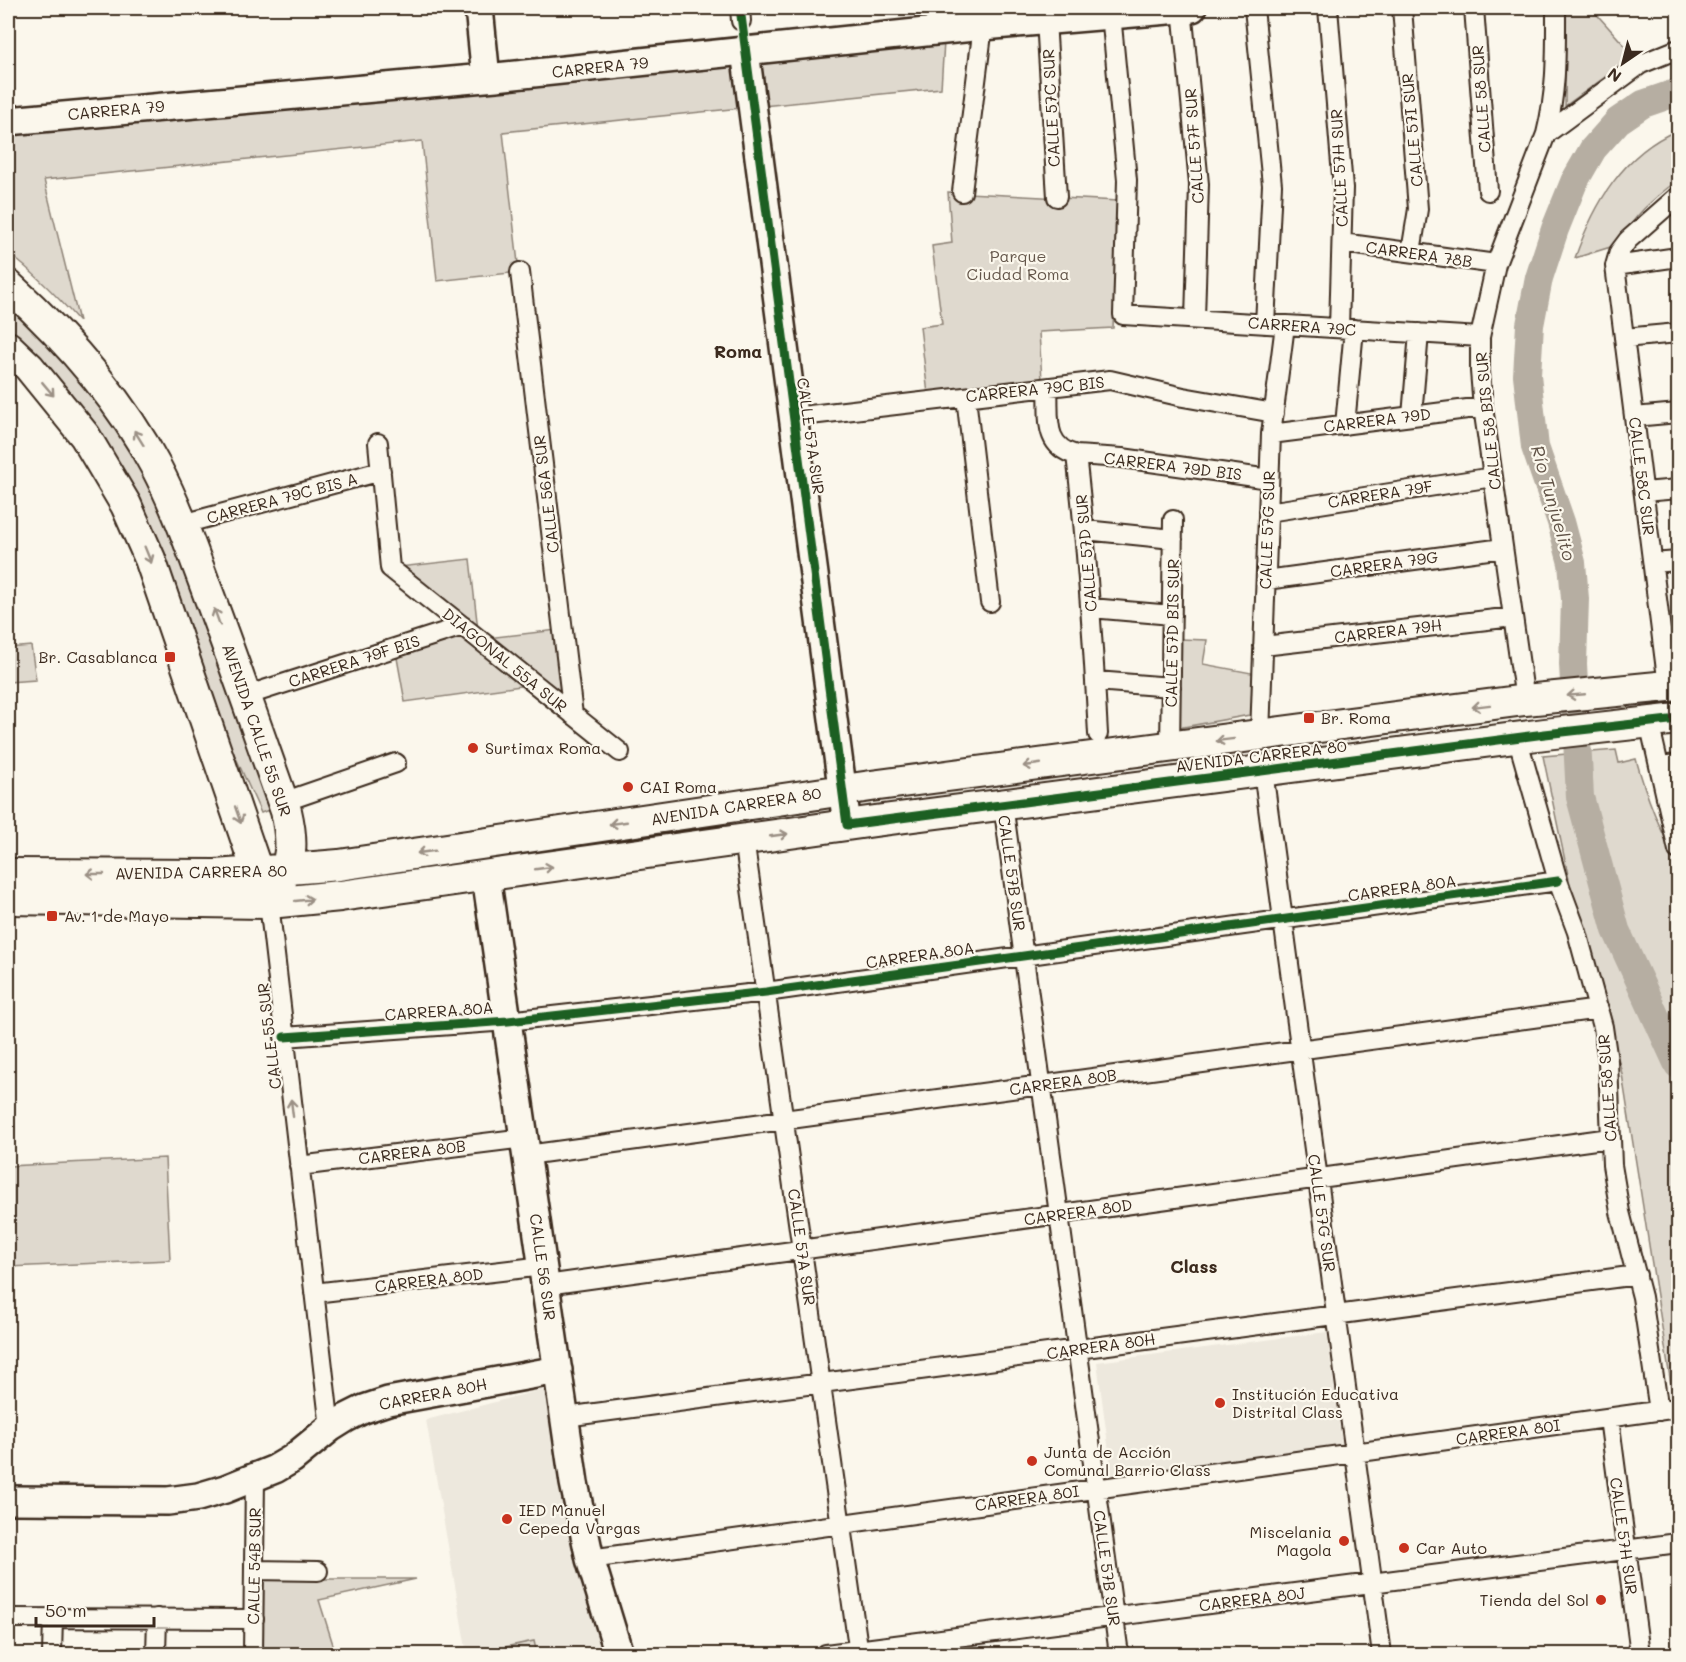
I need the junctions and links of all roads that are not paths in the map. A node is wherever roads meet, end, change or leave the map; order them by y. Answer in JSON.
{"nodes":[{"id":1,"x":479,"y":8,"type":"edge"},
{"id":2,"x":1192,"y":8,"type":"edge"},
{"id":3,"x":1254,"y":8,"type":"edge"},
{"id":4,"x":1328,"y":8,"type":"edge"},
{"id":5,"x":1402,"y":8,"type":"edge"},
{"id":6,"x":1474,"y":8,"type":"edge"},
{"id":7,"x":1556,"y":8,"type":"edge"},
{"id":8,"x":1165,"y":9,"type":"edge"},
{"id":9,"x":1083,"y":12,"type":"edge"},
{"id":10,"x":1111,"y":14,"type":"junction"},
{"id":11,"x":984,"y":17,"type":"edge"},
{"id":12,"x":1046,"y":20,"type":"junction"},
{"id":13,"x":1678,"y":49,"type":"edge"},
{"id":14,"x":745,"y":51,"type":"junction"},
{"id":15,"x":486,"y":78,"type":"junction"},
{"id":16,"x":8,"y":121,"type":"edge"},
{"id":17,"x":1546,"y":134,"type":"junction"},
{"id":18,"x":1488,"y":191,"type":"dead end"},
{"id":19,"x":962,"y":192,"type":"dead end"},
{"id":20,"x":1678,"y":196,"type":"edge"},
{"id":21,"x":1057,"y":197,"type":"dead end"},
{"id":22,"x":1342,"y":243,"type":"junction"},
{"id":23,"x":1411,"y":252,"type":"junction"},
{"id":24,"x":1678,"y":257,"type":"edge"},
{"id":25,"x":1496,"y":264,"type":"junction"},
{"id":26,"x":1615,"y":266,"type":"junction"},
{"id":27,"x":520,"y":272,"type":"dead end"},
{"id":28,"x":8,"y":285,"type":"edge"},
{"id":29,"x":1195,"y":319,"type":"junction"},
{"id":30,"x":1264,"y":324,"type":"junction"},
{"id":31,"x":1285,"y":325,"type":"junction"},
{"id":32,"x":1346,"y":329,"type":"junction"},
{"id":33,"x":1419,"y":333,"type":"junction"},
{"id":34,"x":1678,"y":333,"type":"edge"},
{"id":35,"x":1480,"y":337,"type":"junction"},
{"id":36,"x":1624,"y":338,"type":"junction"},
{"id":37,"x":8,"y":347,"type":"edge"},
{"id":38,"x":1048,"y":388,"type":"junction"},
{"id":39,"x":966,"y":397,"type":"junction"},
{"id":40,"x":1483,"y":407,"type":"junction"},
{"id":41,"x":1274,"y":413,"type":"junction"},
{"id":42,"x":1678,"y":413,"type":"edge"},
{"id":43,"x":1412,"y":416,"type":"junction"},
{"id":44,"x":793,"y":417,"type":"junction"},
{"id":45,"x":1634,"y":417,"type":"junction"},
{"id":46,"x":1345,"y":425,"type":"junction"},
{"id":47,"x":1271,"y":434,"type":"junction"},
{"id":48,"x":378,"y":443,"type":"dead end"},
{"id":49,"x":1076,"y":455,"type":"junction"},
{"id":50,"x":381,"y":471,"type":"junction"},
{"id":51,"x":1493,"y":477,"type":"junction"},
{"id":52,"x":1269,"y":479,"type":"junction"},
{"id":53,"x":1678,"y":489,"type":"edge"},
{"id":54,"x":1644,"y":492,"type":"junction"},
{"id":55,"x":1268,"y":512,"type":"junction"},
{"id":56,"x":1173,"y":520,"type":"dead end"},
{"id":57,"x":183,"y":524,"type":"junction"},
{"id":58,"x":1085,"y":530,"type":"junction"},
{"id":59,"x":1173,"y":539,"type":"junction"},
{"id":60,"x":1503,"y":548,"type":"junction"},
{"id":61,"x":1678,"y":561,"type":"edge"},
{"id":62,"x":1653,"y":563,"type":"junction"},
{"id":63,"x":1266,"y":580,"type":"junction"},
{"id":64,"x":990,"y":602,"type":"dead end"},
{"id":65,"x":1092,"y":608,"type":"junction"},
{"id":66,"x":1172,"y":615,"type":"junction"},
{"id":67,"x":1513,"y":616,"type":"junction"},
{"id":68,"x":462,"y":626,"type":"junction"},
{"id":69,"x":1263,"y":646,"type":"junction"},
{"id":70,"x":1096,"y":681,"type":"junction"},
{"id":71,"x":1673,"y":685,"type":"edge"},
{"id":72,"x":1171,"y":687,"type":"junction"},
{"id":73,"x":245,"y":696,"type":"junction"},
{"id":74,"x":1532,"y":699,"type":"junction"},
{"id":75,"x":573,"y":715,"type":"junction"},
{"id":76,"x":1678,"y":719,"type":"edge"},
{"id":77,"x":1649,"y":722,"type":"junction"},
{"id":78,"x":1098,"y":734,"type":"dead end"},
{"id":79,"x":1260,"y":735,"type":"junction"},
{"id":80,"x":1531,"y":736,"type":"junction"},
{"id":81,"x":1170,"y":747,"type":"junction"},
{"id":82,"x":620,"y":752,"type":"dead end"},
{"id":83,"x":396,"y":764,"type":"dead end"},
{"id":84,"x":1678,"y":764,"type":"edge"},
{"id":85,"x":1659,"y":766,"type":"junction"},
{"id":86,"x":1263,"y":771,"type":"junction"},
{"id":87,"x":843,"y":790,"type":"junction"},
{"id":88,"x":1003,"y":804,"type":"junction"},
{"id":89,"x":284,"y":806,"type":"junction"},
{"id":90,"x":847,"y":825,"type":"junction"},
{"id":91,"x":744,"y":839,"type":"junction"},
{"id":92,"x":1678,"y":850,"type":"edge"},
{"id":93,"x":339,"y":865,"type":"junction"},
{"id":94,"x":287,"y":870,"type":"junction"},
{"id":95,"x":258,"y":872,"type":"junction"},
{"id":96,"x":8,"y":874,"type":"edge"},
{"id":97,"x":486,"y":876,"type":"junction"},
{"id":98,"x":1558,"y":881,"type":"junction"},
{"id":99,"x":8,"y":899,"type":"edge"},
{"id":100,"x":268,"y":903,"type":"junction"},
{"id":101,"x":1283,"y":919,"type":"junction"},
{"id":102,"x":1023,"y":956,"type":"junction"},
{"id":103,"x":766,"y":992,"type":"junction"},
{"id":104,"x":1599,"y":1009,"type":"junction"},
{"id":105,"x":508,"y":1021,"type":"junction"},
{"id":106,"x":284,"y":1037,"type":"junction"},
{"id":107,"x":1301,"y":1050,"type":"junction"},
{"id":108,"x":1041,"y":1085,"type":"junction"},
{"id":109,"x":784,"y":1120,"type":"junction"},
{"id":110,"x":1610,"y":1138,"type":"junction"},
{"id":111,"x":526,"y":1146,"type":"junction"},
{"id":112,"x":299,"y":1166,"type":"junction"},
{"id":113,"x":1318,"y":1179,"type":"junction"},
{"id":114,"x":1059,"y":1214,"type":"junction"},
{"id":115,"x":802,"y":1250,"type":"junction"},
{"id":116,"x":544,"y":1275,"type":"junction"},
{"id":117,"x":1637,"y":1275,"type":"junction"},
{"id":118,"x":314,"y":1293,"type":"junction"},
{"id":119,"x":1336,"y":1315,"type":"junction"},
{"id":120,"x":1077,"y":1349,"type":"junction"},
{"id":121,"x":558,"y":1370,"type":"junction"},
{"id":122,"x":821,"y":1383,"type":"junction"},
{"id":123,"x":1678,"y":1408,"type":"edge"},
{"id":124,"x":1659,"y":1411,"type":"junction"},
{"id":125,"x":565,"y":1418,"type":"junction"},
{"id":126,"x":1609,"y":1418,"type":"junction"},
{"id":127,"x":330,"y":1428,"type":"junction"},
{"id":128,"x":1355,"y":1453,"type":"junction"},
{"id":129,"x":255,"y":1478,"type":"junction"},
{"id":130,"x":1097,"y":1489,"type":"junction"},
{"id":131,"x":8,"y":1500,"type":"edge"},
{"id":132,"x":841,"y":1524,"type":"junction"},
{"id":133,"x":1678,"y":1543,"type":"edge"},
{"id":134,"x":1626,"y":1550,"type":"junction"},
{"id":135,"x":590,"y":1559,"type":"junction"},
{"id":136,"x":254,"y":1570,"type":"junction"},
{"id":137,"x":318,"y":1571,"type":"dead end"},
{"id":138,"x":1372,"y":1583,"type":"junction"},
{"id":139,"x":1114,"y":1617,"type":"junction"},
{"id":140,"x":8,"y":1618,"type":"edge"},
{"id":141,"x":52,"y":1618,"type":"junction"},
{"id":142,"x":157,"y":1618,"type":"junction"},
{"id":143,"x":254,"y":1619,"type":"junction"},
{"id":144,"x":859,"y":1652,"type":"edge"},
{"id":145,"x":52,"y":1654,"type":"edge"},
{"id":146,"x":156,"y":1654,"type":"edge"},
{"id":147,"x":253,"y":1654,"type":"edge"},
{"id":148,"x":619,"y":1654,"type":"edge"},
{"id":149,"x":826,"y":1654,"type":"edge"},
{"id":150,"x":1119,"y":1654,"type":"edge"},
{"id":151,"x":1382,"y":1654,"type":"edge"},
{"id":152,"x":1640,"y":1654,"type":"edge"}],
"edges":[{"from":1,"to":15,"type":"street"},
{"from":2,"to":8,"type":"street","name":"CARRERA 79"},
{"from":3,"to":30,"type":"street"},
{"from":4,"to":22,"type":"street","name":"CALLE 57H SUR"},
{"from":5,"to":23,"type":"street","name":"CALLE 57I SUR"},
{"from":6,"to":18,"type":"street","name":"CALLE 58 SUR"},
{"from":7,"to":17,"type":"street","name":"CALLE 58 BIS SUR"},
{"from":8,"to":10,"type":"street","name":"CARRERA 79"},
{"from":8,"to":29,"type":"street","name":"CALLE 57F SUR"},
{"from":9,"to":10,"type":"street","name":"CARRERA 79"},
{"from":9,"to":12,"type":"street","name":"CARRERA 79"},
{"from":10,"to":29,"type":"street","name":"CARRERA 79C"},
{"from":11,"to":12,"type":"street","name":"CARRERA 79"},
{"from":11,"to":14,"type":"street","name":"CARRERA 79"},
{"from":11,"to":19,"type":"street"},
{"from":12,"to":21,"type":"street","name":"CALLE 57C SUR"},
{"from":13,"to":17,"type":"street"},
{"from":14,"to":15,"type":"street","name":"CARRERA 79"},
{"from":14,"to":44,"type":"street","name":"CALLE 57A SUR"},
{"from":15,"to":16,"type":"street","name":"CARRERA 79"},
{"from":17,"to":25,"type":"street","name":"CALLE 58 BIS SUR"},
{"from":20,"to":26,"type":"street"},
{"from":22,"to":23,"type":"street","name":"CARRERA 78B"},
{"from":22,"to":32,"type":"street","name":"CALLE 57H SUR"},
{"from":23,"to":25,"type":"street","name":"CARRERA 78B"},
{"from":24,"to":26,"type":"street"},
{"from":25,"to":35,"type":"street","name":"CALLE 58 BIS SUR"},
{"from":26,"to":36,"type":"street","name":"CALLE 58C SUR"},
{"from":27,"to":75,"type":"street","name":"CALLE 56A SUR"},
{"from":57,"to":28,"type":"main road","name":"AVENIDA CALLE 55 SUR","one_way":true},
{"from":29,"to":30,"type":"street","name":"CARRERA 79C"},
{"from":30,"to":31,"type":"street","name":"CARRERA 79C"},
{"from":31,"to":32,"type":"street","name":"CARRERA 79C"},
{"from":31,"to":41,"type":"street","name":"CALLE 57G SUR"},
{"from":32,"to":33,"type":"street","name":"CARRERA 79C"},
{"from":32,"to":46,"type":"street","name":"CALLE 57H SUR"},
{"from":33,"to":35,"type":"street","name":"CARRERA 79C"},
{"from":33,"to":43,"type":"street"},
{"from":34,"to":36,"type":"street"},
{"from":35,"to":40,"type":"street","name":"CALLE 58 BIS SUR"},
{"from":36,"to":45,"type":"street","name":"CALLE 58C SUR"},
{"from":37,"to":95,"type":"main road","one_way":true},
{"from":38,"to":39,"type":"street","name":"CARRERA 79C BIS"},
{"from":38,"to":41,"type":"street","name":"CARRERA 79C BIS"},
{"from":38,"to":49,"type":"street"},
{"from":39,"to":44,"type":"street","name":"CARRERA 79C BIS"},
{"from":39,"to":64,"type":"street"},
{"from":40,"to":43,"type":"street","name":"CARRERA 79D"},
{"from":40,"to":51,"type":"street","name":"CALLE 58 BIS SUR"},
{"from":41,"to":47,"type":"street","name":"CALLE 57G SUR"},
{"from":42,"to":45,"type":"street"},
{"from":43,"to":46,"type":"street","name":"CARRERA 79D"},
{"from":44,"to":87,"type":"street","name":"CALLE 57A SUR"},
{"from":45,"to":54,"type":"street","name":"CALLE 58C SUR"},
{"from":46,"to":47,"type":"street","name":"CARRERA 79D"},
{"from":47,"to":52,"type":"street","name":"CALLE 57G SUR"},
{"from":48,"to":50,"type":"street"},
{"from":49,"to":52,"type":"street","name":"CARRERA 79D BIS"},
{"from":49,"to":58,"type":"street","name":"CALLE 57D SUR"},
{"from":50,"to":57,"type":"street","name":"CARRERA 79C BIS A"},
{"from":50,"to":68,"type":"street","name":"DIAGONAL 55A SUR"},
{"from":51,"to":55,"type":"street","name":"CARRERA 79F"},
{"from":51,"to":60,"type":"street","name":"CALLE 58 BIS SUR"},
{"from":52,"to":55,"type":"street","name":"CALLE 57G SUR"},
{"from":53,"to":54,"type":"street"},
{"from":54,"to":62,"type":"street","name":"CALLE 58C SUR"},
{"from":55,"to":63,"type":"street","name":"CALLE 57G SUR"},
{"from":56,"to":59,"type":"street","name":"CALLE 57D BIS SUR"},
{"from":73,"to":57,"type":"main road","name":"AVENIDA CALLE 55 SUR","one_way":true},
{"from":58,"to":59,"type":"street"},
{"from":58,"to":65,"type":"street","name":"CALLE 57D SUR"},
{"from":59,"to":66,"type":"street","name":"CALLE 57D BIS SUR"},
{"from":60,"to":63,"type":"street","name":"CARRERA 79G"},
{"from":60,"to":67,"type":"street","name":"CALLE 58 BIS SUR"},
{"from":61,"to":62,"type":"street"},
{"from":62,"to":71,"type":"street","name":"CALLE 58C SUR"},
{"from":63,"to":69,"type":"street","name":"CALLE 57G SUR"},
{"from":65,"to":66,"type":"street"},
{"from":65,"to":70,"type":"street","name":"CALLE 57D SUR"},
{"from":66,"to":72,"type":"street","name":"CALLE 57D BIS SUR"},
{"from":67,"to":69,"type":"street","name":"CARRERA 79H"},
{"from":67,"to":74,"type":"street","name":"CALLE 58 BIS SUR"},
{"from":68,"to":73,"type":"street","name":"CARRERA 79F BIS"},
{"from":68,"to":75,"type":"street","name":"DIAGONAL 55A SUR"},
{"from":69,"to":79,"type":"street","name":"CALLE 57G SUR"},
{"from":70,"to":72,"type":"street"},
{"from":70,"to":78,"type":"street","name":"CALLE 57D SUR"},
{"from":71,"to":74,"type":"main road","name":"AVENIDA CARRERA 80","one_way":true},
{"from":72,"to":81,"type":"street","name":"CALLE 57D BIS SUR"},
{"from":73,"to":89,"type":"main road","name":"AVENIDA CALLE 55 SUR"},
{"from":74,"to":79,"type":"main road","name":"AVENIDA CARRERA 80","one_way":true},
{"from":75,"to":82,"type":"street","name":"DIAGONAL 55A SUR"},
{"from":76,"to":77,"type":"main road","name":"AVENIDA CARRERA 80"},
{"from":77,"to":80,"type":"main road","name":"AVENIDA CARRERA 80"},
{"from":77,"to":85,"type":"street"},
{"from":79,"to":81,"type":"main road","name":"AVENIDA CARRERA 80","one_way":true},
{"from":80,"to":86,"type":"main road","name":"AVENIDA CARRERA 80"},
{"from":80,"to":98,"type":"street","name":"CALLE 58 SUR"},
{"from":81,"to":87,"type":"main road","name":"AVENIDA CARRERA 80","one_way":true},
{"from":83,"to":89,"type":"street"},
{"from":84,"to":85,"type":"street"},
{"from":85,"to":92,"type":"street"},
{"from":86,"to":88,"type":"main road","name":"AVENIDA CARRERA 80"},
{"from":86,"to":101,"type":"street","name":"CALLE 57G SUR"},
{"from":87,"to":90,"type":"street","name":"CALLE 57A SUR"},
{"from":87,"to":93,"type":"main road","name":"AVENIDA CARRERA 80","one_way":true},
{"from":88,"to":90,"type":"main road","name":"AVENIDA CARRERA 80"},
{"from":88,"to":102,"type":"street","name":"CALLE 57B SUR"},
{"from":89,"to":93,"type":"main road"},
{"from":89,"to":94,"type":"main road","name":"AVENIDA CALLE 55 SUR"},
{"from":91,"to":90,"type":"main road","name":"AVENIDA CARRERA 80","one_way":true},
{"from":97,"to":91,"type":"main road","name":"AVENIDA CARRERA 80","one_way":true},
{"from":91,"to":103,"type":"street","name":"CALLE 57A SUR"},
{"from":93,"to":94,"type":"main road","name":"AVENIDA CARRERA 80"},
{"from":94,"to":95,"type":"main road","name":"AVENIDA CARRERA 80"},
{"from":94,"to":100,"type":"main road","name":"AVENIDA CALLE 55 SUR"},
{"from":95,"to":96,"type":"main road","name":"AVENIDA CARRERA 80","one_way":true},
{"from":95,"to":100,"type":"main road"},
{"from":100,"to":97,"type":"main road","name":"AVENIDA CARRERA 80","one_way":true},
{"from":97,"to":105,"type":"street","name":"CALLE 56 SUR"},
{"from":98,"to":101,"type":"street","name":"CARRERA 80A"},
{"from":98,"to":104,"type":"street","name":"CALLE 58 SUR"},
{"from":99,"to":100,"type":"main road","name":"AVENIDA CARRERA 80"},
{"from":100,"to":106,"type":"street","name":"CALLE 55 SUR"},
{"from":101,"to":102,"type":"street","name":"CARRERA 80A"},
{"from":101,"to":107,"type":"street","name":"CALLE 57G SUR"},
{"from":102,"to":103,"type":"street","name":"CARRERA 80A"},
{"from":102,"to":108,"type":"street","name":"CALLE 57B SUR"},
{"from":103,"to":105,"type":"street","name":"CARRERA 80A"},
{"from":103,"to":109,"type":"street","name":"CALLE 57A SUR"},
{"from":104,"to":107,"type":"street","name":"CARRERA 80B"},
{"from":104,"to":110,"type":"street","name":"CALLE 58 SUR"},
{"from":105,"to":106,"type":"street","name":"CARRERA 80A"},
{"from":105,"to":111,"type":"street","name":"CALLE 56 SUR"},
{"from":112,"to":106,"type":"street","name":"CALLE 55 SUR","one_way":true},
{"from":107,"to":108,"type":"street","name":"CARRERA 80B"},
{"from":107,"to":113,"type":"street","name":"CALLE 57G SUR"},
{"from":108,"to":109,"type":"street","name":"CARRERA 80B"},
{"from":108,"to":114,"type":"street","name":"CALLE 57B SUR"},
{"from":109,"to":111,"type":"street","name":"CARRERA 80B"},
{"from":109,"to":115,"type":"street","name":"CALLE 57A SUR"},
{"from":110,"to":113,"type":"street","name":"CARRERA 80D"},
{"from":110,"to":117,"type":"street","name":"CALLE 58 SUR"},
{"from":111,"to":112,"type":"street","name":"CARRERA 80B"},
{"from":111,"to":116,"type":"street","name":"CALLE 56 SUR"},
{"from":112,"to":118,"type":"street","name":"CALLE 55 SUR"},
{"from":113,"to":114,"type":"street","name":"CARRERA 80D"},
{"from":113,"to":119,"type":"street","name":"CALLE 57G SUR"},
{"from":114,"to":115,"type":"street","name":"CARRERA 80D"},
{"from":114,"to":120,"type":"street","name":"CALLE 57B SUR"},
{"from":115,"to":116,"type":"street","name":"CARRERA 80D"},
{"from":115,"to":122,"type":"street","name":"CALLE 57A SUR"},
{"from":116,"to":118,"type":"street","name":"CARRERA 80D"},
{"from":116,"to":121,"type":"street","name":"CALLE 56 SUR"},
{"from":117,"to":119,"type":"street","name":"CARRERA 80H"},
{"from":117,"to":124,"type":"street","name":"CALLE 58 SUR"},
{"from":118,"to":127,"type":"street","name":"CALLE 55 SUR"},
{"from":119,"to":120,"type":"street","name":"CARRERA 80H"},
{"from":119,"to":128,"type":"street","name":"CALLE 57G SUR"},
{"from":120,"to":122,"type":"street","name":"CARRERA 80H"},
{"from":120,"to":130,"type":"street","name":"CALLE 57B SUR"},
{"from":121,"to":125,"type":"street","name":"CALLE 56 SUR"},
{"from":121,"to":127,"type":"street","name":"CARRERA 80H"},
{"from":122,"to":125,"type":"street","name":"CARRERA 80H"},
{"from":122,"to":132,"type":"street","name":"CALLE 57A SUR"},
{"from":123,"to":124,"type":"street","name":"CARRERA 80I"},
{"from":124,"to":126,"type":"street","name":"CARRERA 80I"},
{"from":125,"to":135,"type":"street","name":"CALLE 56 SUR"},
{"from":126,"to":128,"type":"street","name":"CARRERA 80I"},
{"from":126,"to":134,"type":"street","name":"CALLE 57H SUR"},
{"from":127,"to":129,"type":"street","name":"CARRERA 80H"},
{"from":128,"to":130,"type":"street","name":"CARRERA 80I"},
{"from":128,"to":138,"type":"street","name":"CALLE 57G SUR"},
{"from":129,"to":131,"type":"street","name":"CARRERA 80H"},
{"from":129,"to":136,"type":"street","name":"CALLE 54B SUR"},
{"from":130,"to":132,"type":"street","name":"CARRERA 80I"},
{"from":130,"to":139,"type":"street","name":"CALLE 57B SUR"},
{"from":132,"to":135,"type":"street","name":"CARRERA 80I"},
{"from":132,"to":144,"type":"street","name":"CALLE 57A SUR"},
{"from":133,"to":134,"type":"street","name":"CARRERA 80J"},
{"from":134,"to":138,"type":"street","name":"CARRERA 80J"},
{"from":134,"to":152,"type":"street","name":"CALLE 57H SUR"},
{"from":135,"to":148,"type":"street","name":"CALLE 56 SUR"},
{"from":136,"to":137,"type":"street"},
{"from":136,"to":143,"type":"street","name":"CALLE 54B SUR"},
{"from":138,"to":139,"type":"street","name":"CARRERA 80J"},
{"from":138,"to":151,"type":"street","name":"CALLE 57G SUR"},
{"from":139,"to":144,"type":"street","name":"CARRERA 80J"},
{"from":139,"to":150,"type":"street","name":"CALLE 57B SUR"},
{"from":140,"to":141,"type":"street"},
{"from":141,"to":142,"type":"street"},
{"from":141,"to":145,"type":"street"},
{"from":142,"to":143,"type":"street"},
{"from":142,"to":146,"type":"street"},
{"from":143,"to":147,"type":"street","name":"CALLE 54B SUR"},
{"from":144,"to":149,"type":"street","name":"CARRERA 80J"}]}
